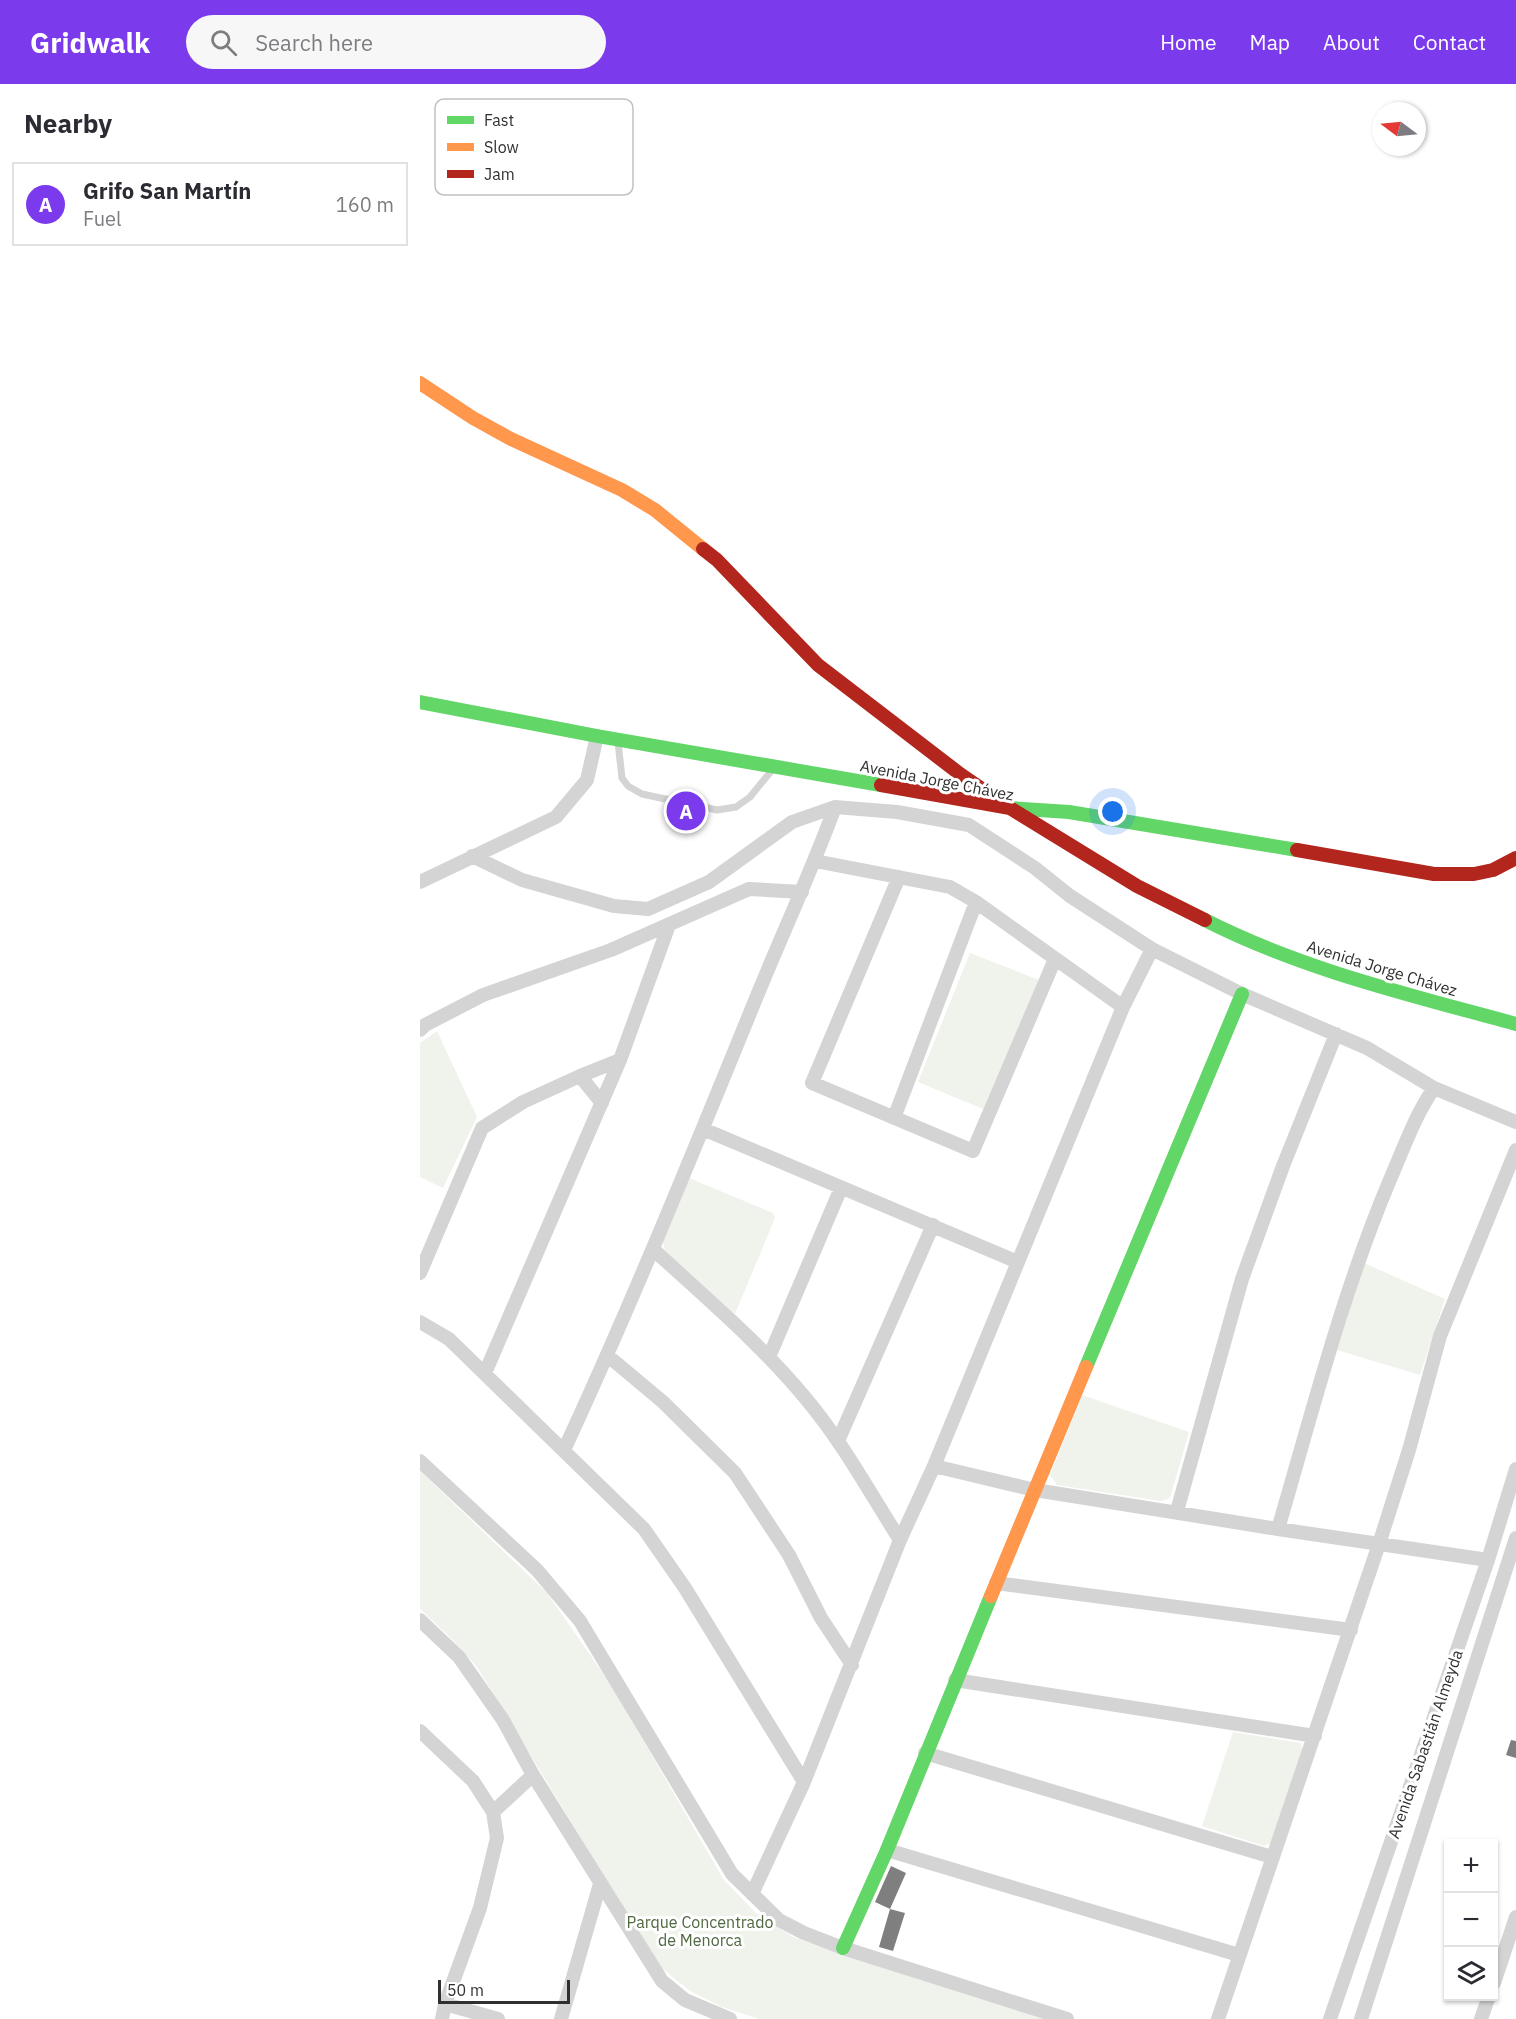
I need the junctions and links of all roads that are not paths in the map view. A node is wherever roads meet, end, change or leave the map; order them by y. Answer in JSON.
{"nodes":[{"id":1,"x":420,"y":383,"type":"edge"},
{"id":2,"x":420,"y":702,"type":"edge"},
{"id":3,"x":597,"y":736,"type":"junction"},
{"id":4,"x":618,"y":739,"type":"junction"},
{"id":5,"x":776,"y":765,"type":"junction"},
{"id":6,"x":835,"y":807,"type":"junction"},
{"id":7,"x":1010,"y":808,"type":"junction"},
{"id":8,"x":472,"y":856,"type":"junction"},
{"id":9,"x":1516,"y":858,"type":"edge"},
{"id":10,"x":815,"y":861,"type":"junction"},
{"id":11,"x":899,"y":877,"type":"junction"},
{"id":12,"x":420,"y":882,"type":"edge"},
{"id":13,"x":802,"y":892,"type":"junction"},
{"id":14,"x":976,"y":902,"type":"junction"},
{"id":15,"x":669,"y":925,"type":"junction"},
{"id":16,"x":1152,"y":949,"type":"junction"},
{"id":17,"x":1055,"y":959,"type":"junction"},
{"id":18,"x":1242,"y":994,"type":"junction"},
{"id":19,"x":1123,"y":1007,"type":"junction"},
{"id":20,"x":1516,"y":1024,"type":"edge"},
{"id":21,"x":420,"y":1030,"type":"edge"},
{"id":22,"x":1336,"y":1034,"type":"junction"},
{"id":23,"x":620,"y":1060,"type":"junction"},
{"id":24,"x":580,"y":1076,"type":"junction"},
{"id":25,"x":1434,"y":1088,"type":"junction"},
{"id":26,"x":602,"y":1103,"type":"junction"},
{"id":27,"x":894,"y":1118,"type":"junction"},
{"id":28,"x":1516,"y":1122,"type":"edge"},
{"id":29,"x":703,"y":1129,"type":"junction"},
{"id":30,"x":1516,"y":1150,"type":"edge"},
{"id":31,"x":842,"y":1188,"type":"junction"},
{"id":32,"x":933,"y":1225,"type":"junction"},
{"id":33,"x":654,"y":1250,"type":"junction"},
{"id":34,"x":1018,"y":1262,"type":"junction"},
{"id":35,"x":420,"y":1273,"type":"edge"},
{"id":36,"x":420,"y":1322,"type":"edge"},
{"id":37,"x":608,"y":1356,"type":"junction"},
{"id":38,"x":769,"y":1357,"type":"junction"},
{"id":39,"x":485,"y":1373,"type":"junction"},
{"id":40,"x":838,"y":1441,"type":"junction"},
{"id":41,"x":564,"y":1450,"type":"junction"},
{"id":42,"x":420,"y":1461,"type":"edge"},
{"id":43,"x":934,"y":1466,"type":"junction"},
{"id":44,"x":1516,"y":1469,"type":"edge"},
{"id":45,"x":1035,"y":1490,"type":"junction"},
{"id":46,"x":1512,"y":1495,"type":"edge"},
{"id":47,"x":1177,"y":1511,"type":"junction"},
{"id":48,"x":1509,"y":1515,"type":"edge"},
{"id":49,"x":1278,"y":1529,"type":"junction"},
{"id":50,"x":1516,"y":1538,"type":"edge"},
{"id":51,"x":900,"y":1540,"type":"junction"},
{"id":52,"x":1379,"y":1544,"type":"junction"},
{"id":53,"x":1488,"y":1560,"type":"junction"},
{"id":54,"x":996,"y":1583,"type":"junction"},
{"id":55,"x":420,"y":1620,"type":"edge"},
{"id":56,"x":1351,"y":1630,"type":"junction"},
{"id":57,"x":852,"y":1665,"type":"junction"},
{"id":58,"x":955,"y":1680,"type":"junction"},
{"id":59,"x":420,"y":1731,"type":"edge"},
{"id":60,"x":1315,"y":1736,"type":"junction"},
{"id":61,"x":924,"y":1753,"type":"junction"},
{"id":62,"x":533,"y":1775,"type":"junction"},
{"id":63,"x":804,"y":1782,"type":"junction"},
{"id":64,"x":493,"y":1812,"type":"junction"},
{"id":65,"x":887,"y":1850,"type":"junction"},
{"id":66,"x":1272,"y":1857,"type":"junction"},
{"id":67,"x":600,"y":1884,"type":"junction"},
{"id":68,"x":752,"y":1894,"type":"junction"},
{"id":69,"x":1516,"y":1917,"type":"edge"},
{"id":70,"x":843,"y":1948,"type":"junction"},
{"id":71,"x":1239,"y":1956,"type":"junction"},
{"id":72,"x":1498,"y":1971,"type":"edge"},
{"id":73,"x":1487,"y":2001,"type":"edge"},
{"id":74,"x":445,"y":2004,"type":"junction"},
{"id":75,"x":442,"y":2019,"type":"edge"},
{"id":76,"x":498,"y":2019,"type":"edge"},
{"id":77,"x":561,"y":2019,"type":"edge"},
{"id":78,"x":730,"y":2019,"type":"edge"},
{"id":79,"x":1067,"y":2019,"type":"edge"},
{"id":80,"x":1218,"y":2019,"type":"edge"},
{"id":81,"x":1330,"y":2019,"type":"edge"},
{"id":82,"x":1361,"y":2019,"type":"edge"},
{"id":83,"x":1482,"y":2019,"type":"edge"}],
"edges":[{"from":1,"to":7,"type":"street"},
{"from":2,"to":3,"type":"street","name":"Avenida Jorge Chávez"},
{"from":3,"to":4,"type":"street","name":"Avenida Jorge Chávez"},
{"from":3,"to":8,"type":"street"},
{"from":4,"to":5,"type":"street","name":"Avenida Jorge Chávez"},
{"from":4,"to":5,"type":"lane"},
{"from":5,"to":7,"type":"street","name":"Avenida Jorge Chávez"},
{"from":6,"to":8,"type":"street"},
{"from":6,"to":10,"type":"street"},
{"from":6,"to":16,"type":"street"},
{"from":7,"to":9,"type":"street"},
{"from":7,"to":20,"type":"street","name":"Avenida Jorge Chávez"},
{"from":8,"to":12,"type":"street"},
{"from":10,"to":11,"type":"street"},
{"from":10,"to":13,"type":"street"},
{"from":11,"to":14,"type":"street"},
{"from":11,"to":27,"type":"street"},
{"from":13,"to":15,"type":"street"},
{"from":13,"to":29,"type":"street"},
{"from":14,"to":17,"type":"street"},
{"from":14,"to":27,"type":"street"},
{"from":15,"to":21,"type":"street"},
{"from":15,"to":23,"type":"street"},
{"from":16,"to":18,"type":"street"},
{"from":16,"to":19,"type":"street"},
{"from":17,"to":19,"type":"street"},
{"from":17,"to":27,"type":"street"},
{"from":18,"to":22,"type":"street"},
{"from":18,"to":45,"type":"street"},
{"from":19,"to":34,"type":"street"},
{"from":22,"to":25,"type":"street"},
{"from":22,"to":47,"type":"street"},
{"from":23,"to":24,"type":"street"},
{"from":23,"to":26,"type":"street"},
{"from":24,"to":26,"type":"street"},
{"from":24,"to":35,"type":"street"},
{"from":25,"to":28,"type":"street"},
{"from":25,"to":49,"type":"street"},
{"from":26,"to":39,"type":"street"},
{"from":29,"to":31,"type":"street"},
{"from":29,"to":33,"type":"street"},
{"from":30,"to":52,"type":"street"},
{"from":31,"to":32,"type":"street"},
{"from":31,"to":38,"type":"street"},
{"from":32,"to":34,"type":"street"},
{"from":32,"to":40,"type":"street"},
{"from":33,"to":37,"type":"street"},
{"from":33,"to":38,"type":"street"},
{"from":34,"to":43,"type":"street"},
{"from":36,"to":39,"type":"street"},
{"from":37,"to":41,"type":"street"},
{"from":37,"to":57,"type":"street"},
{"from":38,"to":40,"type":"street"},
{"from":39,"to":41,"type":"street"},
{"from":40,"to":51,"type":"street"},
{"from":41,"to":63,"type":"street"},
{"from":42,"to":68,"type":"street"},
{"from":43,"to":45,"type":"street"},
{"from":43,"to":51,"type":"street"},
{"from":44,"to":46,"type":"street","name":"Avenida Sabastián Almeyda"},
{"from":45,"to":47,"type":"street"},
{"from":45,"to":54,"type":"street"},
{"from":46,"to":48,"type":"street","name":"Avenida Sabastián Almeyda"},
{"from":47,"to":49,"type":"street"},
{"from":48,"to":53,"type":"street","name":"Avenida Sabastián Almeyda"},
{"from":49,"to":52,"type":"street"},
{"from":50,"to":82,"type":"street","name":"Avenida Sabastián Almeyda"},
{"from":51,"to":57,"type":"street"},
{"from":52,"to":53,"type":"street"},
{"from":52,"to":56,"type":"street"},
{"from":53,"to":81,"type":"street","name":"Avenida Sabastián Almeyda"},
{"from":54,"to":56,"type":"street"},
{"from":54,"to":58,"type":"street"},
{"from":55,"to":62,"type":"street"},
{"from":56,"to":60,"type":"street"},
{"from":57,"to":63,"type":"street"},
{"from":58,"to":60,"type":"street"},
{"from":58,"to":61,"type":"street"},
{"from":59,"to":64,"type":"street"},
{"from":60,"to":66,"type":"street"},
{"from":61,"to":65,"type":"street"},
{"from":61,"to":66,"type":"street"},
{"from":62,"to":64,"type":"street"},
{"from":62,"to":67,"type":"street"},
{"from":63,"to":68,"type":"street"},
{"from":64,"to":74,"type":"street"},
{"from":65,"to":70,"type":"street"},
{"from":65,"to":71,"type":"street"},
{"from":66,"to":71,"type":"street"},
{"from":67,"to":77,"type":"street"},
{"from":67,"to":78,"type":"street"},
{"from":68,"to":70,"type":"street"},
{"from":69,"to":72,"type":"street"},
{"from":70,"to":79,"type":"street"},
{"from":71,"to":80,"type":"street"},
{"from":73,"to":83,"type":"street"},
{"from":74,"to":75,"type":"street"},
{"from":74,"to":76,"type":"street"}]}
